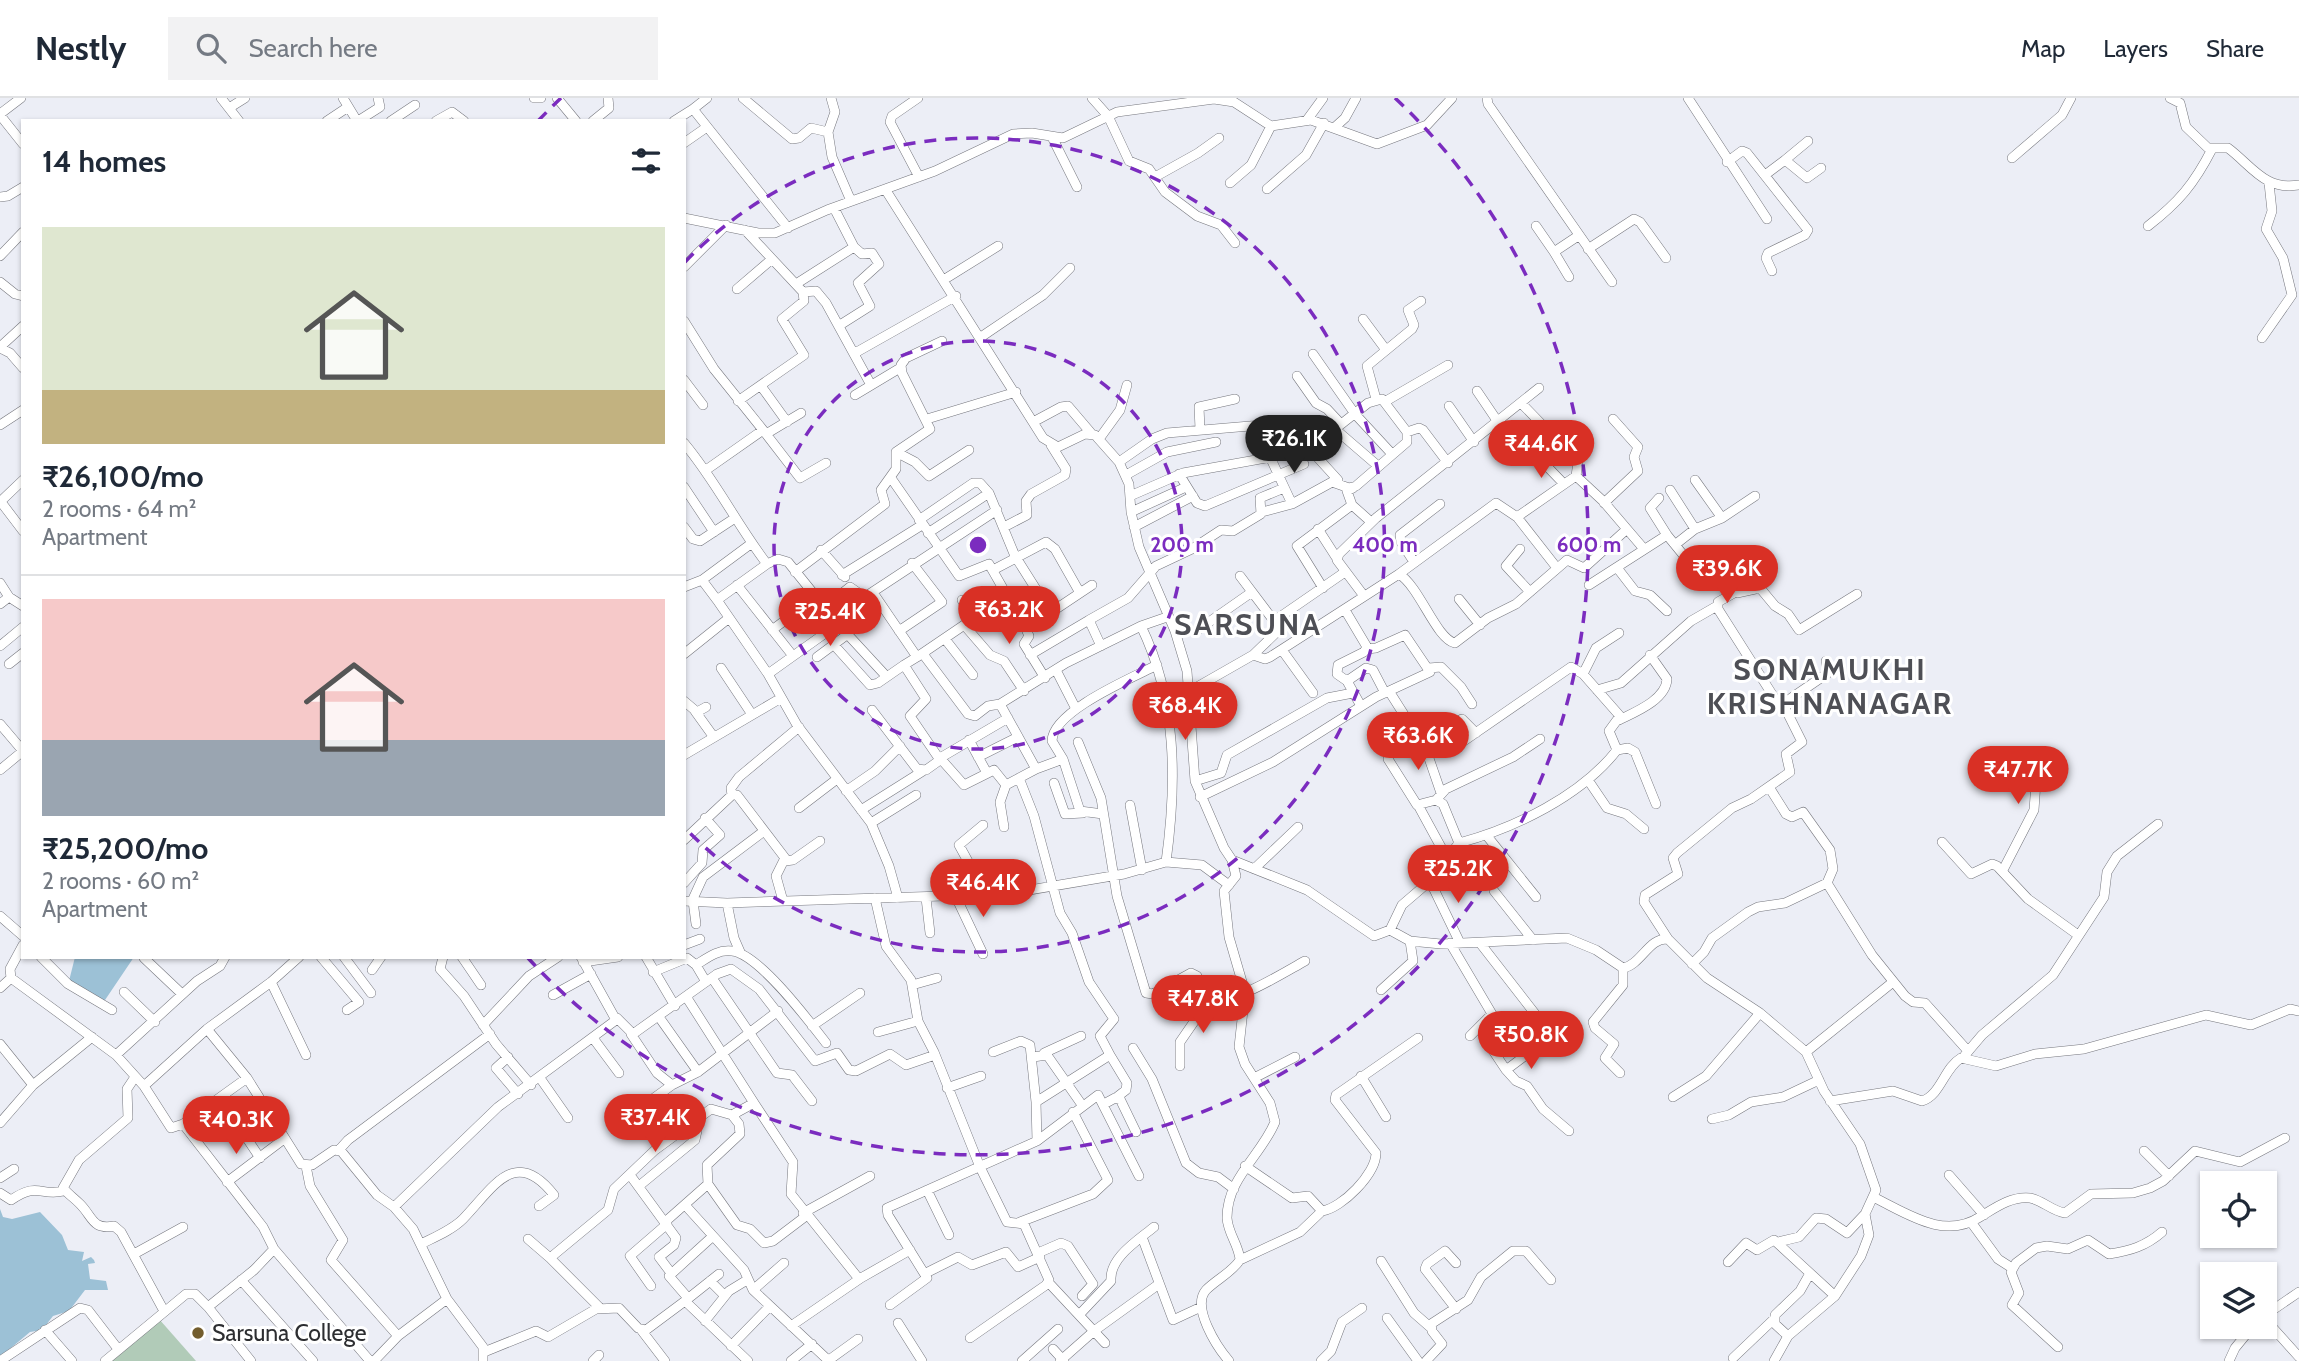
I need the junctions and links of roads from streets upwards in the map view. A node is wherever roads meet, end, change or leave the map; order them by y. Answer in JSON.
{"nodes":[{"id":1,"x":21,"y":98,"type":"edge"},
{"id":2,"x":220,"y":98,"type":"edge"},
{"id":3,"x":245,"y":98,"type":"edge"},
{"id":4,"x":378,"y":98,"type":"edge"},
{"id":5,"x":534,"y":98,"type":"edge"},
{"id":6,"x":541,"y":98,"type":"edge"},
{"id":7,"x":557,"y":98,"type":"edge"},
{"id":8,"x":608,"y":98,"type":"edge"},
{"id":9,"x":708,"y":98,"type":"edge"},
{"id":10,"x":743,"y":98,"type":"edge"},
{"id":11,"x":831,"y":98,"type":"edge"},
{"id":12,"x":918,"y":98,"type":"edge"},
{"id":13,"x":1092,"y":98,"type":"edge"},
{"id":14,"x":1133,"y":98,"type":"edge"},
{"id":15,"x":1324,"y":98,"type":"edge"},
{"id":16,"x":1356,"y":98,"type":"edge"},
{"id":17,"x":1452,"y":98,"type":"edge"},
{"id":18,"x":1487,"y":98,"type":"edge"},
{"id":19,"x":1688,"y":98,"type":"edge"},
{"id":20,"x":2071,"y":98,"type":"edge"},
{"id":21,"x":2170,"y":98,"type":"edge"},
{"id":22,"x":1231,"y":99,"type":"edge"},
{"id":23,"x":1190,"y":100,"type":"edge"},
{"id":24,"x":346,"y":102,"type":"edge"},
{"id":25,"x":415,"y":104,"type":"dead end"},
{"id":26,"x":229,"y":107,"type":"junction"},
{"id":27,"x":693,"y":109,"type":"junction"},
{"id":28,"x":1135,"y":109,"type":"junction"},
{"id":29,"x":0,"y":115,"type":"edge"},
{"id":30,"x":1108,"y":116,"type":"junction"},
{"id":31,"x":238,"y":119,"type":"edge"},
{"id":32,"x":329,"y":119,"type":"edge"},
{"id":33,"x":357,"y":119,"type":"edge"},
{"id":34,"x":361,"y":119,"type":"edge"},
{"id":35,"x":394,"y":119,"type":"edge"},
{"id":36,"x":440,"y":119,"type":"edge"},
{"id":37,"x":461,"y":119,"type":"edge"},
{"id":38,"x":574,"y":119,"type":"edge"},
{"id":39,"x":595,"y":119,"type":"edge"},
{"id":40,"x":677,"y":119,"type":"edge"},
{"id":41,"x":1307,"y":120,"type":"junction"},
{"id":42,"x":1324,"y":123,"type":"junction"},
{"id":43,"x":1271,"y":126,"type":"junction"},
{"id":44,"x":1335,"y":127,"type":"junction"},
{"id":45,"x":707,"y":128,"type":"junction"},
{"id":46,"x":828,"y":132,"type":"junction"},
{"id":47,"x":1052,"y":137,"type":"junction"},
{"id":48,"x":1219,"y":138,"type":"dead end"},
{"id":49,"x":21,"y":141,"type":"edge"},
{"id":50,"x":1808,"y":141,"type":"dead end"},
{"id":51,"x":686,"y":142,"type":"edge"},
{"id":52,"x":2212,"y":149,"type":"junction"},
{"id":53,"x":2012,"y":158,"type":"dead end"},
{"id":54,"x":1785,"y":160,"type":"junction"},
{"id":55,"x":1727,"y":162,"type":"junction"},
{"id":56,"x":1821,"y":168,"type":"dead end"},
{"id":57,"x":1765,"y":175,"type":"junction"},
{"id":58,"x":919,"y":177,"type":"junction"},
{"id":59,"x":1155,"y":177,"type":"junction"},
{"id":60,"x":1230,"y":183,"type":"dead end"},
{"id":61,"x":2269,"y":183,"type":"junction"},
{"id":62,"x":2299,"y":185,"type":"edge"},
{"id":63,"x":1077,"y":187,"type":"dead end"},
{"id":64,"x":21,"y":188,"type":"edge"},
{"id":65,"x":885,"y":189,"type":"junction"},
{"id":66,"x":1267,"y":189,"type":"dead end"},
{"id":67,"x":0,"y":197,"type":"edge"},
{"id":68,"x":851,"y":201,"type":"junction"},
{"id":69,"x":834,"y":208,"type":"junction"},
{"id":70,"x":686,"y":218,"type":"edge"},
{"id":71,"x":1767,"y":219,"type":"dead end"},
{"id":72,"x":726,"y":225,"type":"junction"},
{"id":73,"x":1536,"y":226,"type":"dead end"},
{"id":74,"x":2148,"y":226,"type":"dead end"},
{"id":75,"x":788,"y":228,"type":"junction"},
{"id":76,"x":744,"y":229,"type":"junction"},
{"id":77,"x":21,"y":234,"type":"edge"},
{"id":78,"x":1578,"y":236,"type":"junction"},
{"id":79,"x":1234,"y":243,"type":"dead end"},
{"id":80,"x":998,"y":246,"type":"dead end"},
{"id":81,"x":1588,"y":249,"type":"junction"},
{"id":82,"x":1554,"y":252,"type":"junction"},
{"id":83,"x":859,"y":253,"type":"junction"},
{"id":84,"x":0,"y":256,"type":"edge"},
{"id":85,"x":1666,"y":258,"type":"dead end"},
{"id":86,"x":772,"y":259,"type":"junction"},
{"id":87,"x":686,"y":265,"type":"edge"},
{"id":88,"x":1070,"y":268,"type":"dead end"},
{"id":89,"x":1772,"y":271,"type":"dead end"},
{"id":90,"x":1569,"y":277,"type":"dead end"},
{"id":91,"x":945,"y":279,"type":"junction"},
{"id":92,"x":0,"y":282,"type":"edge"},
{"id":93,"x":1612,"y":282,"type":"dead end"},
{"id":94,"x":796,"y":284,"type":"junction"},
{"id":95,"x":737,"y":289,"type":"dead end"},
{"id":96,"x":803,"y":292,"type":"junction"},
{"id":97,"x":21,"y":295,"type":"edge"},
{"id":98,"x":956,"y":296,"type":"junction"},
{"id":99,"x":1420,"y":301,"type":"dead end"},
{"id":100,"x":1363,"y":319,"type":"dead end"},
{"id":101,"x":686,"y":324,"type":"edge"},
{"id":102,"x":840,"y":325,"type":"junction"},
{"id":103,"x":21,"y":328,"type":"edge"},
{"id":104,"x":981,"y":337,"type":"junction"},
{"id":105,"x":2262,"y":338,"type":"dead end"},
{"id":106,"x":942,"y":341,"type":"dead end"},
{"id":107,"x":0,"y":347,"type":"edge"},
{"id":108,"x":1386,"y":350,"type":"junction"},
{"id":109,"x":855,"y":353,"type":"junction"},
{"id":110,"x":1313,"y":354,"type":"dead end"},
{"id":111,"x":1448,"y":365,"type":"dead end"},
{"id":112,"x":21,"y":366,"type":"edge"},
{"id":113,"x":900,"y":369,"type":"junction"},
{"id":114,"x":1297,"y":376,"type":"dead end"},
{"id":115,"x":686,"y":383,"type":"edge"},
{"id":116,"x":871,"y":385,"type":"junction"},
{"id":117,"x":1127,"y":385,"type":"dead end"},
{"id":118,"x":761,"y":386,"type":"junction"},
{"id":119,"x":1539,"y":388,"type":"dead end"},
{"id":120,"x":1477,"y":391,"type":"dead end"},
{"id":121,"x":1016,"y":392,"type":"junction"},
{"id":122,"x":855,"y":395,"type":"dead end"},
{"id":123,"x":1235,"y":399,"type":"dead end"},
{"id":124,"x":1381,"y":400,"type":"junction"},
{"id":125,"x":738,"y":401,"type":"junction"},
{"id":126,"x":1521,"y":403,"type":"junction"},
{"id":127,"x":703,"y":405,"type":"dead end"},
{"id":128,"x":1449,"y":406,"type":"dead end"},
{"id":129,"x":21,"y":411,"type":"edge"},
{"id":130,"x":801,"y":414,"type":"dead end"},
{"id":131,"x":1354,"y":414,"type":"junction"},
{"id":132,"x":927,"y":419,"type":"junction"},
{"id":133,"x":1614,"y":419,"type":"dead end"},
{"id":134,"x":1035,"y":421,"type":"junction"},
{"id":135,"x":787,"y":422,"type":"junction"},
{"id":136,"x":1498,"y":422,"type":"junction"},
{"id":137,"x":0,"y":425,"type":"edge"},
{"id":138,"x":1262,"y":425,"type":"dead end"},
{"id":139,"x":1338,"y":426,"type":"junction"},
{"id":140,"x":1200,"y":429,"type":"junction"},
{"id":141,"x":764,"y":432,"type":"junction"},
{"id":142,"x":1407,"y":432,"type":"junction"},
{"id":143,"x":1095,"y":436,"type":"junction"},
{"id":144,"x":1216,"y":442,"type":"dead end"},
{"id":145,"x":1474,"y":442,"type":"junction"},
{"id":146,"x":686,"y":445,"type":"edge"},
{"id":147,"x":1051,"y":445,"type":"junction"},
{"id":148,"x":1308,"y":447,"type":"junction"},
{"id":149,"x":970,"y":450,"type":"dead end"},
{"id":150,"x":896,"y":452,"type":"junction"},
{"id":151,"x":1392,"y":454,"type":"junction"},
{"id":152,"x":1538,"y":457,"type":"dead end"},
{"id":153,"x":1271,"y":458,"type":"junction"},
{"id":154,"x":1119,"y":462,"type":"junction"},
{"id":155,"x":826,"y":463,"type":"dead end"},
{"id":156,"x":1448,"y":463,"type":"junction"},
{"id":157,"x":1304,"y":464,"type":"dead end"},
{"id":158,"x":1378,"y":466,"type":"junction"},
{"id":159,"x":706,"y":470,"type":"junction"},
{"id":160,"x":1179,"y":474,"type":"junction"},
{"id":161,"x":1277,"y":474,"type":"junction"},
{"id":162,"x":1126,"y":475,"type":"junction"},
{"id":163,"x":1576,"y":476,"type":"junction"},
{"id":164,"x":891,"y":478,"type":"junction"},
{"id":165,"x":1338,"y":480,"type":"dead end"},
{"id":166,"x":1695,"y":480,"type":"dead end"},
{"id":167,"x":21,"y":482,"type":"edge"},
{"id":168,"x":1564,"y":484,"type":"junction"},
{"id":169,"x":1186,"y":486,"type":"junction"},
{"id":170,"x":1284,"y":488,"type":"junction"},
{"id":171,"x":1353,"y":488,"type":"junction"},
{"id":172,"x":686,"y":490,"type":"edge"},
{"id":173,"x":1670,"y":490,"type":"dead end"},
{"id":174,"x":989,"y":493,"type":"junction"},
{"id":175,"x":1130,"y":496,"type":"junction"},
{"id":176,"x":1193,"y":496,"type":"junction"},
{"id":177,"x":1755,"y":496,"type":"dead end"},
{"id":178,"x":1659,"y":498,"type":"dead end"},
{"id":179,"x":0,"y":502,"type":"edge"},
{"id":180,"x":1292,"y":503,"type":"junction"},
{"id":181,"x":1604,"y":503,"type":"junction"},
{"id":182,"x":1440,"y":504,"type":"dead end"},
{"id":183,"x":1352,"y":505,"type":"junction"},
{"id":184,"x":997,"y":510,"type":"junction"},
{"id":185,"x":1131,"y":512,"type":"junction"},
{"id":186,"x":1262,"y":512,"type":"junction"},
{"id":187,"x":1517,"y":517,"type":"junction"},
{"id":188,"x":735,"y":518,"type":"junction"},
{"id":189,"x":1722,"y":518,"type":"junction"},
{"id":190,"x":1370,"y":521,"type":"dead end"},
{"id":191,"x":923,"y":526,"type":"junction"},
{"id":192,"x":1004,"y":527,"type":"junction"},
{"id":193,"x":1134,"y":527,"type":"junction"},
{"id":194,"x":21,"y":528,"type":"edge"},
{"id":195,"x":686,"y":529,"type":"edge"},
{"id":196,"x":1318,"y":529,"type":"junction"},
{"id":197,"x":1627,"y":529,"type":"junction"},
{"id":198,"x":1695,"y":529,"type":"junction"},
{"id":199,"x":714,"y":532,"type":"junction"},
{"id":200,"x":1667,"y":535,"type":"junction"},
{"id":201,"x":752,"y":543,"type":"junction"},
{"id":202,"x":1676,"y":544,"type":"junction"},
{"id":203,"x":937,"y":547,"type":"junction"},
{"id":204,"x":821,"y":550,"type":"junction"},
{"id":205,"x":1520,"y":550,"type":"dead end"},
{"id":206,"x":1644,"y":550,"type":"junction"},
{"id":207,"x":1015,"y":556,"type":"junction"},
{"id":208,"x":1336,"y":557,"type":"junction"},
{"id":209,"x":1414,"y":562,"type":"junction"},
{"id":210,"x":912,"y":563,"type":"junction"},
{"id":211,"x":767,"y":564,"type":"junction"},
{"id":212,"x":1557,"y":568,"type":"junction"},
{"id":213,"x":1618,"y":569,"type":"junction"},
{"id":214,"x":993,"y":570,"type":"junction"},
{"id":215,"x":795,"y":572,"type":"junction"},
{"id":216,"x":1345,"y":572,"type":"junction"},
{"id":217,"x":1150,"y":574,"type":"junction"},
{"id":218,"x":1399,"y":574,"type":"junction"},
{"id":219,"x":842,"y":575,"type":"junction"},
{"id":220,"x":1240,"y":576,"type":"dead end"},
{"id":221,"x":702,"y":580,"type":"junction"},
{"id":222,"x":0,"y":583,"type":"edge"},
{"id":223,"x":737,"y":585,"type":"junction"},
{"id":224,"x":1092,"y":585,"type":"dead end"},
{"id":225,"x":1589,"y":585,"type":"dead end"},
{"id":226,"x":686,"y":586,"type":"edge"},
{"id":227,"x":852,"y":587,"type":"junction"},
{"id":228,"x":1323,"y":587,"type":"junction"},
{"id":229,"x":1252,"y":592,"type":"junction"},
{"id":230,"x":1530,"y":592,"type":"junction"},
{"id":231,"x":872,"y":593,"type":"junction"},
{"id":232,"x":1080,"y":593,"type":"junction"},
{"id":233,"x":1734,"y":593,"type":"junction"},
{"id":234,"x":1857,"y":594,"type":"dead end"},
{"id":235,"x":1364,"y":596,"type":"junction"},
{"id":236,"x":9,"y":597,"type":"junction"},
{"id":237,"x":815,"y":598,"type":"junction"},
{"id":238,"x":1459,"y":599,"type":"dead end"},
{"id":239,"x":717,"y":600,"type":"junction"},
{"id":240,"x":962,"y":600,"type":"dead end"},
{"id":241,"x":0,"y":604,"type":"edge"},
{"id":242,"x":21,"y":605,"type":"edge"},
{"id":243,"x":1717,"y":606,"type":"junction"},
{"id":244,"x":824,"y":608,"type":"junction"},
{"id":245,"x":1345,"y":610,"type":"junction"},
{"id":246,"x":1667,"y":611,"type":"dead end"},
{"id":247,"x":1051,"y":613,"type":"junction"},
{"id":248,"x":1167,"y":617,"type":"junction"},
{"id":249,"x":729,"y":618,"type":"junction"},
{"id":250,"x":1089,"y":620,"type":"junction"},
{"id":251,"x":1274,"y":621,"type":"junction"},
{"id":252,"x":838,"y":624,"type":"junction"},
{"id":253,"x":965,"y":625,"type":"junction"},
{"id":254,"x":1480,"y":625,"type":"junction"},
{"id":255,"x":1141,"y":626,"type":"junction"},
{"id":256,"x":21,"y":629,"type":"edge"},
{"id":257,"x":1026,"y":629,"type":"junction"},
{"id":258,"x":1199,"y":629,"type":"dead end"},
{"id":259,"x":772,"y":630,"type":"junction"},
{"id":260,"x":900,"y":631,"type":"junction"},
{"id":261,"x":1619,"y":633,"type":"dead end"},
{"id":262,"x":848,"y":634,"type":"junction"},
{"id":263,"x":945,"y":639,"type":"junction"},
{"id":264,"x":834,"y":645,"type":"junction"},
{"id":265,"x":0,"y":646,"type":"edge"},
{"id":266,"x":1101,"y":646,"type":"junction"},
{"id":267,"x":1367,"y":649,"type":"junction"},
{"id":268,"x":1282,"y":650,"type":"junction"},
{"id":269,"x":686,"y":652,"type":"edge"},
{"id":270,"x":21,"y":655,"type":"edge"},
{"id":271,"x":1030,"y":655,"type":"junction"},
{"id":272,"x":1253,"y":655,"type":"junction"},
{"id":273,"x":1650,"y":655,"type":"junction"},
{"id":274,"x":793,"y":656,"type":"junction"},
{"id":275,"x":920,"y":656,"type":"junction"},
{"id":276,"x":817,"y":657,"type":"dead end"},
{"id":277,"x":1826,"y":661,"type":"dead end"},
{"id":278,"x":9,"y":664,"type":"dead end"},
{"id":279,"x":904,"y":665,"type":"junction"},
{"id":280,"x":1157,"y":665,"type":"junction"},
{"id":281,"x":721,"y":668,"type":"dead end"},
{"id":282,"x":1429,"y":668,"type":"junction"},
{"id":283,"x":1056,"y":670,"type":"junction"},
{"id":284,"x":768,"y":674,"type":"junction"},
{"id":285,"x":973,"y":674,"type":"dead end"},
{"id":286,"x":1583,"y":674,"type":"junction"},
{"id":287,"x":886,"y":677,"type":"junction"},
{"id":288,"x":1045,"y":678,"type":"junction"},
{"id":289,"x":1347,"y":681,"type":"junction"},
{"id":290,"x":1597,"y":690,"type":"junction"},
{"id":291,"x":1024,"y":691,"type":"junction"},
{"id":292,"x":1190,"y":691,"type":"junction"},
{"id":293,"x":1387,"y":692,"type":"junction"},
{"id":294,"x":1313,"y":693,"type":"dead end"},
{"id":295,"x":1353,"y":693,"type":"junction"},
{"id":296,"x":782,"y":698,"type":"junction"},
{"id":297,"x":686,"y":703,"type":"edge"},
{"id":298,"x":1000,"y":704,"type":"junction"},
{"id":299,"x":1472,"y":704,"type":"dead end"},
{"id":300,"x":1781,"y":705,"type":"junction"},
{"id":301,"x":1361,"y":706,"type":"junction"},
{"id":302,"x":706,"y":707,"type":"dead end"},
{"id":303,"x":1076,"y":709,"type":"junction"},
{"id":304,"x":872,"y":710,"type":"dead end"},
{"id":305,"x":695,"y":711,"type":"junction"},
{"id":306,"x":751,"y":713,"type":"junction"},
{"id":307,"x":1008,"y":718,"type":"junction"},
{"id":308,"x":1619,"y":720,"type":"junction"},
{"id":309,"x":0,"y":724,"type":"edge"},
{"id":310,"x":799,"y":727,"type":"junction"},
{"id":311,"x":1441,"y":730,"type":"junction"},
{"id":312,"x":1476,"y":733,"type":"junction"},
{"id":313,"x":713,"y":736,"type":"junction"},
{"id":314,"x":1018,"y":737,"type":"junction"},
{"id":315,"x":1540,"y":739,"type":"dead end"},
{"id":316,"x":969,"y":740,"type":"junction"},
{"id":317,"x":1423,"y":741,"type":"junction"},
{"id":318,"x":1078,"y":743,"type":"dead end"},
{"id":319,"x":900,"y":747,"type":"junction"},
{"id":320,"x":21,"y":749,"type":"edge"},
{"id":321,"x":1617,"y":750,"type":"junction"},
{"id":322,"x":21,"y":753,"type":"edge"},
{"id":323,"x":686,"y":754,"type":"edge"},
{"id":324,"x":978,"y":757,"type":"junction"},
{"id":325,"x":940,"y":758,"type":"junction"},
{"id":326,"x":1063,"y":759,"type":"junction"},
{"id":327,"x":1388,"y":759,"type":"dead end"},
{"id":328,"x":2055,"y":763,"type":"dead end"},
{"id":329,"x":1036,"y":769,"type":"junction"},
{"id":330,"x":0,"y":770,"type":"edge"},
{"id":331,"x":923,"y":771,"type":"junction"},
{"id":332,"x":987,"y":773,"type":"junction"},
{"id":333,"x":1019,"y":778,"type":"junction"},
{"id":334,"x":837,"y":779,"type":"junction"},
{"id":335,"x":1588,"y":780,"type":"junction"},
{"id":336,"x":1195,"y":781,"type":"junction"},
{"id":337,"x":1054,"y":783,"type":"dead end"},
{"id":338,"x":1006,"y":785,"type":"junction"},
{"id":339,"x":1769,"y":787,"type":"junction"},
{"id":340,"x":846,"y":792,"type":"junction"},
{"id":341,"x":732,"y":795,"type":"junction"},
{"id":342,"x":916,"y":795,"type":"dead end"},
{"id":343,"x":1199,"y":797,"type":"junction"},
{"id":344,"x":1439,"y":797,"type":"junction"},
{"id":345,"x":1657,"y":804,"type":"dead end"},
{"id":346,"x":1418,"y":805,"type":"junction"},
{"id":347,"x":1130,"y":806,"type":"dead end"},
{"id":348,"x":799,"y":808,"type":"dead end"},
{"id":349,"x":861,"y":810,"type":"junction"},
{"id":350,"x":1083,"y":813,"type":"junction"},
{"id":351,"x":1102,"y":814,"type":"junction"},
{"id":352,"x":705,"y":818,"type":"junction"},
{"id":353,"x":871,"y":823,"type":"junction"},
{"id":354,"x":2158,"y":824,"type":"dead end"},
{"id":355,"x":983,"y":825,"type":"dead end"},
{"id":356,"x":1004,"y":827,"type":"dead end"},
{"id":357,"x":1298,"y":827,"type":"dead end"},
{"id":358,"x":1644,"y":829,"type":"dead end"},
{"id":359,"x":764,"y":831,"type":"junction"},
{"id":360,"x":686,"y":833,"type":"edge"},
{"id":361,"x":1487,"y":836,"type":"junction"},
{"id":362,"x":820,"y":841,"type":"dead end"},
{"id":363,"x":1942,"y":842,"type":"dead end"},
{"id":364,"x":1460,"y":844,"type":"junction"},
{"id":365,"x":1232,"y":860,"type":"junction"},
{"id":366,"x":1448,"y":860,"type":"junction"},
{"id":367,"x":785,"y":861,"type":"junction"},
{"id":368,"x":1166,"y":862,"type":"junction"},
{"id":369,"x":1254,"y":869,"type":"junction"},
{"id":370,"x":1142,"y":870,"type":"junction"},
{"id":371,"x":2003,"y":870,"type":"junction"},
{"id":372,"x":1114,"y":876,"type":"junction"},
{"id":373,"x":686,"y":881,"type":"edge"},
{"id":374,"x":1430,"y":881,"type":"junction"},
{"id":375,"x":1827,"y":883,"type":"junction"},
{"id":376,"x":1229,"y":885,"type":"junction"},
{"id":377,"x":1052,"y":886,"type":"junction"},
{"id":378,"x":1494,"y":891,"type":"dead end"},
{"id":379,"x":983,"y":896,"type":"junction"},
{"id":380,"x":956,"y":897,"type":"junction"},
{"id":381,"x":1536,"y":897,"type":"dead end"},
{"id":382,"x":875,"y":898,"type":"junction"},
{"id":383,"x":898,"y":898,"type":"junction"},
{"id":384,"x":926,"y":898,"type":"junction"},
{"id":385,"x":690,"y":901,"type":"edge"},
{"id":386,"x":783,"y":901,"type":"junction"},
{"id":387,"x":727,"y":903,"type":"junction"},
{"id":388,"x":0,"y":916,"type":"edge"},
{"id":389,"x":696,"y":924,"type":"dead end"},
{"id":390,"x":1390,"y":930,"type":"junction"},
{"id":391,"x":930,"y":933,"type":"dead end"},
{"id":392,"x":21,"y":934,"type":"edge"},
{"id":393,"x":2078,"y":935,"type":"junction"},
{"id":394,"x":700,"y":939,"type":"dead end"},
{"id":395,"x":1668,"y":939,"type":"junction"},
{"id":396,"x":1410,"y":940,"type":"junction"},
{"id":397,"x":1533,"y":940,"type":"junction"},
{"id":398,"x":1455,"y":943,"type":"junction"},
{"id":399,"x":1480,"y":943,"type":"junction"},
{"id":400,"x":686,"y":944,"type":"edge"},
{"id":401,"x":21,"y":949,"type":"edge"},
{"id":402,"x":741,"y":954,"type":"junction"},
{"id":403,"x":983,"y":954,"type":"dead end"},
{"id":404,"x":686,"y":958,"type":"edge"},
{"id":405,"x":43,"y":959,"type":"edge"},
{"id":406,"x":145,"y":959,"type":"edge"},
{"id":407,"x":224,"y":959,"type":"edge"},
{"id":408,"x":297,"y":959,"type":"edge"},
{"id":409,"x":323,"y":959,"type":"edge"},
{"id":410,"x":346,"y":959,"type":"edge"},
{"id":411,"x":380,"y":959,"type":"edge"},
{"id":412,"x":442,"y":959,"type":"edge"},
{"id":413,"x":463,"y":959,"type":"edge"},
{"id":414,"x":555,"y":959,"type":"edge"},
{"id":415,"x":648,"y":959,"type":"edge"},
{"id":416,"x":685,"y":959,"type":"edge"},
{"id":417,"x":582,"y":960,"type":"edge"},
{"id":418,"x":1305,"y":961,"type":"dead end"},
{"id":419,"x":1692,"y":964,"type":"junction"},
{"id":420,"x":696,"y":965,"type":"junction"},
{"id":421,"x":1623,"y":968,"type":"junction"},
{"id":422,"x":372,"y":970,"type":"dead end"},
{"id":423,"x":653,"y":972,"type":"junction"},
{"id":424,"x":590,"y":974,"type":"junction"},
{"id":425,"x":12,"y":978,"type":"junction"},
{"id":426,"x":937,"y":978,"type":"dead end"},
{"id":427,"x":709,"y":980,"type":"junction"},
{"id":428,"x":271,"y":982,"type":"junction"},
{"id":429,"x":1893,"y":982,"type":"junction"},
{"id":430,"x":481,"y":985,"type":"dead end"},
{"id":431,"x":912,"y":985,"type":"junction"},
{"id":432,"x":0,"y":988,"type":"edge"},
{"id":433,"x":1381,"y":990,"type":"dead end"},
{"id":434,"x":124,"y":992,"type":"dead end"},
{"id":435,"x":1245,"y":992,"type":"junction"},
{"id":436,"x":371,"y":993,"type":"dead end"},
{"id":437,"x":860,"y":993,"type":"dead end"},
{"id":438,"x":182,"y":994,"type":"junction"},
{"id":439,"x":553,"y":995,"type":"dead end"},
{"id":440,"x":687,"y":998,"type":"junction"},
{"id":441,"x":1209,"y":1000,"type":"junction"},
{"id":442,"x":675,"y":1006,"type":"junction"},
{"id":443,"x":112,"y":1010,"type":"dead end"},
{"id":444,"x":347,"y":1010,"type":"dead end"},
{"id":445,"x":2299,"y":1011,"type":"edge"},
{"id":446,"x":778,"y":1012,"type":"junction"},
{"id":447,"x":1760,"y":1013,"type":"junction"},
{"id":448,"x":659,"y":1017,"type":"junction"},
{"id":449,"x":617,"y":1018,"type":"junction"},
{"id":450,"x":918,"y":1021,"type":"junction"},
{"id":451,"x":155,"y":1022,"type":"junction"},
{"id":452,"x":1485,"y":1024,"type":"junction"},
{"id":453,"x":483,"y":1025,"type":"junction"},
{"id":454,"x":812,"y":1026,"type":"junction"},
{"id":455,"x":207,"y":1029,"type":"junction"},
{"id":456,"x":878,"y":1032,"type":"dead end"},
{"id":457,"x":750,"y":1033,"type":"junction"},
{"id":458,"x":490,"y":1034,"type":"junction"},
{"id":459,"x":631,"y":1034,"type":"junction"},
{"id":460,"x":1081,"y":1035,"type":"dead end"},
{"id":461,"x":1470,"y":1036,"type":"dead end"},
{"id":462,"x":92,"y":1037,"type":"junction"},
{"id":463,"x":593,"y":1038,"type":"junction"},
{"id":464,"x":1418,"y":1038,"type":"dead end"},
{"id":465,"x":826,"y":1043,"type":"dead end"},
{"id":466,"x":0,"y":1044,"type":"edge"},
{"id":467,"x":1538,"y":1046,"type":"dead end"},
{"id":468,"x":1133,"y":1048,"type":"dead end"},
{"id":469,"x":1564,"y":1051,"type":"dead end"},
{"id":470,"x":993,"y":1052,"type":"dead end"},
{"id":471,"x":1806,"y":1052,"type":"junction"},
{"id":472,"x":1044,"y":1053,"type":"junction"},
{"id":473,"x":723,"y":1054,"type":"junction"},
{"id":474,"x":116,"y":1055,"type":"junction"},
{"id":475,"x":306,"y":1055,"type":"dead end"},
{"id":476,"x":935,"y":1055,"type":"junction"},
{"id":477,"x":1110,"y":1055,"type":"junction"},
{"id":478,"x":1966,"y":1055,"type":"junction"},
{"id":479,"x":508,"y":1057,"type":"junction"},
{"id":480,"x":1032,"y":1057,"type":"junction"},
{"id":481,"x":1295,"y":1057,"type":"dead end"},
{"id":482,"x":1180,"y":1066,"type":"dead end"},
{"id":483,"x":1506,"y":1070,"type":"junction"},
{"id":484,"x":698,"y":1072,"type":"junction"},
{"id":485,"x":619,"y":1073,"type":"dead end"},
{"id":486,"x":1620,"y":1073,"type":"dead end"},
{"id":487,"x":981,"y":1076,"type":"dead end"},
{"id":488,"x":1361,"y":1076,"type":"junction"},
{"id":489,"x":135,"y":1077,"type":"junction"},
{"id":490,"x":247,"y":1078,"type":"junction"},
{"id":491,"x":540,"y":1078,"type":"junction"},
{"id":492,"x":1254,"y":1078,"type":"junction"},
{"id":493,"x":1819,"y":1080,"type":"junction"},
{"id":494,"x":1069,"y":1083,"type":"junction"},
{"id":495,"x":33,"y":1085,"type":"junction"},
{"id":496,"x":531,"y":1085,"type":"junction"},
{"id":497,"x":672,"y":1085,"type":"junction"},
{"id":498,"x":144,"y":1086,"type":"junction"},
{"id":499,"x":947,"y":1088,"type":"junction"},
{"id":500,"x":518,"y":1094,"type":"junction"},
{"id":501,"x":1117,"y":1097,"type":"junction"},
{"id":502,"x":1673,"y":1097,"type":"dead end"},
{"id":503,"x":220,"y":1098,"type":"junction"},
{"id":504,"x":812,"y":1101,"type":"dead end"},
{"id":505,"x":1830,"y":1101,"type":"junction"},
{"id":506,"x":1036,"y":1102,"type":"junction"},
{"id":507,"x":754,"y":1103,"type":"junction"},
{"id":508,"x":1104,"y":1104,"type":"junction"},
{"id":509,"x":1082,"y":1105,"type":"junction"},
{"id":510,"x":636,"y":1111,"type":"dead end"},
{"id":511,"x":1073,"y":1112,"type":"junction"},
{"id":512,"x":732,"y":1115,"type":"junction"},
{"id":513,"x":1386,"y":1116,"type":"dead end"},
{"id":514,"x":568,"y":1118,"type":"dead end"},
{"id":515,"x":1712,"y":1119,"type":"dead end"},
{"id":516,"x":690,"y":1122,"type":"junction"},
{"id":517,"x":0,"y":1123,"type":"edge"},
{"id":518,"x":183,"y":1124,"type":"junction"},
{"id":519,"x":1569,"y":1131,"type":"dead end"},
{"id":520,"x":1136,"y":1132,"type":"dead end"},
{"id":521,"x":2285,"y":1138,"type":"dead end"},
{"id":522,"x":284,"y":1139,"type":"junction"},
{"id":523,"x":1037,"y":1141,"type":"junction"},
{"id":524,"x":339,"y":1150,"type":"junction"},
{"id":525,"x":2144,"y":1151,"type":"dead end"},
{"id":526,"x":260,"y":1158,"type":"junction"},
{"id":527,"x":1245,"y":1166,"type":"junction"},
{"id":528,"x":306,"y":1167,"type":"junction"},
{"id":529,"x":980,"y":1167,"type":"junction"},
{"id":530,"x":14,"y":1169,"type":"dead end"},
{"id":531,"x":630,"y":1175,"type":"junction"},
{"id":532,"x":1949,"y":1175,"type":"dead end"},
{"id":533,"x":870,"y":1176,"type":"dead end"},
{"id":534,"x":1139,"y":1176,"type":"dead end"},
{"id":535,"x":2169,"y":1176,"type":"junction"},
{"id":536,"x":0,"y":1178,"type":"edge"},
{"id":537,"x":227,"y":1182,"type":"junction"},
{"id":538,"x":708,"y":1184,"type":"junction"},
{"id":539,"x":639,"y":1186,"type":"junction"},
{"id":540,"x":1234,"y":1189,"type":"junction"},
{"id":541,"x":927,"y":1190,"type":"junction"},
{"id":542,"x":64,"y":1191,"type":"junction"},
{"id":543,"x":0,"y":1193,"type":"edge"},
{"id":544,"x":1875,"y":1198,"type":"junction"},
{"id":545,"x":685,"y":1205,"type":"junction"},
{"id":546,"x":539,"y":1206,"type":"dead end"},
{"id":547,"x":394,"y":1207,"type":"junction"},
{"id":548,"x":1322,"y":1211,"type":"junction"},
{"id":549,"x":1865,"y":1213,"type":"junction"},
{"id":550,"x":805,"y":1214,"type":"junction"},
{"id":551,"x":1984,"y":1215,"type":"junction"},
{"id":552,"x":1020,"y":1222,"type":"junction"},
{"id":553,"x":1971,"y":1222,"type":"junction"},
{"id":554,"x":666,"y":1223,"type":"junction"},
{"id":555,"x":183,"y":1227,"type":"dead end"},
{"id":556,"x":1154,"y":1227,"type":"dead end"},
{"id":557,"x":2162,"y":1231,"type":"dead end"},
{"id":558,"x":713,"y":1236,"type":"junction"},
{"id":559,"x":949,"y":1236,"type":"dead end"},
{"id":560,"x":1143,"y":1237,"type":"junction"},
{"id":561,"x":528,"y":1239,"type":"dead end"},
{"id":562,"x":1778,"y":1242,"type":"junction"},
{"id":563,"x":421,"y":1244,"type":"junction"},
{"id":564,"x":274,"y":1249,"type":"junction"},
{"id":565,"x":911,"y":1250,"type":"junction"},
{"id":566,"x":134,"y":1254,"type":"junction"},
{"id":567,"x":1039,"y":1255,"type":"junction"},
{"id":568,"x":550,"y":1258,"type":"junction"},
{"id":569,"x":1240,"y":1260,"type":"junction"},
{"id":570,"x":1381,"y":1261,"type":"dead end"},
{"id":571,"x":1728,"y":1262,"type":"dead end"},
{"id":572,"x":1456,"y":1263,"type":"dead end"},
{"id":573,"x":784,"y":1264,"type":"dead end"},
{"id":574,"x":2011,"y":1268,"type":"junction"},
{"id":575,"x":671,"y":1273,"type":"junction"},
{"id":576,"x":719,"y":1273,"type":"dead end"},
{"id":577,"x":926,"y":1273,"type":"junction"},
{"id":578,"x":1810,"y":1275,"type":"junction"},
{"id":579,"x":859,"y":1279,"type":"junction"},
{"id":580,"x":241,"y":1280,"type":"junction"},
{"id":581,"x":747,"y":1280,"type":"junction"},
{"id":582,"x":1551,"y":1280,"type":"dead end"},
{"id":583,"x":710,"y":1281,"type":"junction"},
{"id":584,"x":1049,"y":1283,"type":"junction"},
{"id":585,"x":1159,"y":1284,"type":"junction"},
{"id":586,"x":651,"y":1286,"type":"dead end"},
{"id":587,"x":753,"y":1290,"type":"junction"},
{"id":588,"x":2299,"y":1292,"type":"edge"},
{"id":589,"x":725,"y":1296,"type":"junction"},
{"id":590,"x":1082,"y":1296,"type":"dead end"},
{"id":591,"x":1835,"y":1296,"type":"junction"},
{"id":592,"x":687,"y":1299,"type":"junction"},
{"id":593,"x":447,"y":1300,"type":"junction"},
{"id":594,"x":890,"y":1305,"type":"dead end"},
{"id":595,"x":770,"y":1306,"type":"junction"},
{"id":596,"x":208,"y":1307,"type":"junction"},
{"id":597,"x":1201,"y":1307,"type":"junction"},
{"id":598,"x":600,"y":1308,"type":"junction"},
{"id":599,"x":1362,"y":1308,"type":"dead end"},
{"id":600,"x":2277,"y":1308,"type":"edge"},
{"id":601,"x":1455,"y":1309,"type":"junction"},
{"id":602,"x":164,"y":1311,"type":"junction"},
{"id":603,"x":1079,"y":1315,"type":"junction"},
{"id":604,"x":1387,"y":1318,"type":"dead end"},
{"id":605,"x":1773,"y":1319,"type":"junction"},
{"id":606,"x":705,"y":1321,"type":"junction"},
{"id":607,"x":898,"y":1324,"type":"dead end"},
{"id":608,"x":791,"y":1326,"type":"junction"},
{"id":609,"x":1430,"y":1328,"type":"junction"},
{"id":610,"x":1058,"y":1329,"type":"dead end"},
{"id":611,"x":45,"y":1330,"type":"junction"},
{"id":612,"x":642,"y":1331,"type":"junction"},
{"id":613,"x":1094,"y":1331,"type":"junction"},
{"id":614,"x":2277,"y":1332,"type":"edge"},
{"id":615,"x":398,"y":1336,"type":"junction"},
{"id":616,"x":1788,"y":1336,"type":"junction"},
{"id":617,"x":970,"y":1338,"type":"dead end"},
{"id":618,"x":858,"y":1339,"type":"dead end"},
{"id":619,"x":2242,"y":1339,"type":"edge"},
{"id":620,"x":1105,"y":1343,"type":"dead end"},
{"id":621,"x":812,"y":1344,"type":"junction"},
{"id":622,"x":731,"y":1346,"type":"junction"},
{"id":623,"x":2058,"y":1348,"type":"dead end"},
{"id":624,"x":118,"y":1349,"type":"junction"},
{"id":625,"x":1053,"y":1349,"type":"dead end"},
{"id":626,"x":484,"y":1357,"type":"edge"},
{"id":627,"x":2299,"y":1357,"type":"edge"},
{"id":628,"x":13,"y":1358,"type":"edge"},
{"id":629,"x":1733,"y":1358,"type":"dead end"},
{"id":630,"x":918,"y":1360,"type":"edge"},
{"id":631,"x":1025,"y":1360,"type":"edge"},
{"id":632,"x":1062,"y":1360,"type":"edge"},
{"id":633,"x":0,"y":1361,"type":"edge"},
{"id":634,"x":72,"y":1361,"type":"edge"},
{"id":635,"x":105,"y":1361,"type":"edge"},
{"id":636,"x":251,"y":1361,"type":"edge"},
{"id":637,"x":313,"y":1361,"type":"edge"},
{"id":638,"x":372,"y":1361,"type":"edge"},
{"id":639,"x":665,"y":1361,"type":"edge"},
{"id":640,"x":748,"y":1361,"type":"edge"},
{"id":641,"x":791,"y":1361,"type":"edge"},
{"id":642,"x":829,"y":1361,"type":"edge"},
{"id":643,"x":1230,"y":1361,"type":"edge"},
{"id":644,"x":1321,"y":1361,"type":"edge"},
{"id":645,"x":1418,"y":1361,"type":"edge"},
{"id":646,"x":1426,"y":1361,"type":"edge"},
{"id":647,"x":1774,"y":1361,"type":"edge"},
{"id":648,"x":2229,"y":1361,"type":"edge"}],
"edges":[{"from":1,"to":29,"type":"street"},
{"from":2,"to":26,"type":"street"},
{"from":3,"to":26,"type":"street"},
{"from":4,"to":34,"type":"street"},
{"from":5,"to":6,"type":"street"},
{"from":7,"to":38,"type":"street"},
{"from":8,"to":39,"type":"street"},
{"from":9,"to":27,"type":"street"},
{"from":10,"to":46,"type":"street"},
{"from":11,"to":46,"type":"street"},
{"from":12,"to":58,"type":"street"},
{"from":13,"to":30,"type":"street"},
{"from":14,"to":28,"type":"street"},
{"from":15,"to":41,"type":"street"},
{"from":16,"to":44,"type":"street"},
{"from":17,"to":44,"type":"street"},
{"from":18,"to":78,"type":"street"},
{"from":19,"to":55,"type":"street"},
{"from":20,"to":53,"type":"street"},
{"from":21,"to":52,"type":"street"},
{"from":22,"to":23,"type":"street"},
{"from":22,"to":43,"type":"street"},
{"from":23,"to":28,"type":"street"},
{"from":24,"to":32,"type":"street"},
{"from":24,"to":33,"type":"street"},
{"from":25,"to":35,"type":"street"},
{"from":26,"to":31,"type":"street"},
{"from":27,"to":40,"type":"street"},
{"from":27,"to":45,"type":"street"},
{"from":28,"to":30,"type":"street"},
{"from":29,"to":49,"type":"street"},
{"from":30,"to":47,"type":"street"},
{"from":30,"to":59,"type":"street"},
{"from":36,"to":37,"type":"street"},
{"from":41,"to":42,"type":"street"},
{"from":41,"to":43,"type":"street"},
{"from":42,"to":44,"type":"street"},
{"from":42,"to":66,"type":"street"},
{"from":43,"to":60,"type":"street"},
{"from":45,"to":51,"type":"street"},
{"from":45,"to":75,"type":"street"},
{"from":46,"to":68,"type":"street"},
{"from":47,"to":58,"type":"street"},
{"from":47,"to":63,"type":"street"},
{"from":48,"to":59,"type":"street"},
{"from":50,"to":54,"type":"street"},
{"from":52,"to":61,"type":"street"},
{"from":52,"to":74,"type":"street"},
{"from":54,"to":56,"type":"street"},
{"from":54,"to":57,"type":"street"},
{"from":55,"to":57,"type":"street"},
{"from":55,"to":71,"type":"street"},
{"from":57,"to":89,"type":"street"},
{"from":58,"to":65,"type":"street"},
{"from":59,"to":79,"type":"street"},
{"from":61,"to":62,"type":"street"},
{"from":61,"to":105,"type":"street"},
{"from":64,"to":67,"type":"street"},
{"from":65,"to":68,"type":"street"},
{"from":65,"to":91,"type":"street"},
{"from":68,"to":69,"type":"street"},
{"from":69,"to":75,"type":"street"},
{"from":69,"to":83,"type":"street"},
{"from":70,"to":72,"type":"street"},
{"from":72,"to":76,"type":"street"},
{"from":72,"to":87,"type":"street"},
{"from":73,"to":82,"type":"street"},
{"from":75,"to":76,"type":"street"},
{"from":76,"to":86,"type":"street"},
{"from":77,"to":84,"type":"street"},
{"from":78,"to":81,"type":"street"},
{"from":78,"to":82,"type":"street"},
{"from":80,"to":91,"type":"street"},
{"from":81,"to":85,"type":"street"},
{"from":81,"to":93,"type":"street"},
{"from":82,"to":90,"type":"street"},
{"from":83,"to":94,"type":"street"},
{"from":83,"to":102,"type":"street"},
{"from":86,"to":94,"type":"street"},
{"from":86,"to":95,"type":"street"},
{"from":88,"to":104,"type":"street"},
{"from":91,"to":98,"type":"street"},
{"from":92,"to":97,"type":"street"},
{"from":94,"to":96,"type":"street"},
{"from":96,"to":102,"type":"street"},
{"from":96,"to":118,"type":"street"},
{"from":98,"to":104,"type":"street"},
{"from":98,"to":109,"type":"street"},
{"from":99,"to":108,"type":"street"},
{"from":100,"to":108,"type":"street"},
{"from":101,"to":125,"type":"street"},
{"from":102,"to":109,"type":"street"},
{"from":103,"to":107,"type":"street"},
{"from":104,"to":121,"type":"street"},
{"from":106,"to":113,"type":"street"},
{"from":107,"to":112,"type":"street"},
{"from":108,"to":124,"type":"street"},
{"from":109,"to":116,"type":"street"},
{"from":110,"to":131,"type":"street"},
{"from":111,"to":124,"type":"street"},
{"from":113,"to":116,"type":"street"},
{"from":113,"to":132,"type":"street"},
{"from":114,"to":139,"type":"street"},
{"from":115,"to":127,"type":"street"},
{"from":116,"to":122,"type":"street"},
{"from":117,"to":143,"type":"street"},
{"from":118,"to":125,"type":"street"},
{"from":118,"to":135,"type":"street"},
{"from":119,"to":126,"type":"street"},
{"from":120,"to":136,"type":"street"},
{"from":121,"to":132,"type":"street"},
{"from":121,"to":134,"type":"street"},
{"from":123,"to":140,"type":"street"},
{"from":124,"to":131,"type":"street"},
{"from":124,"to":142,"type":"street"},
{"from":125,"to":141,"type":"street"},
{"from":126,"to":136,"type":"street"},
{"from":126,"to":163,"type":"street"},
{"from":128,"to":145,"type":"street"},
{"from":129,"to":137,"type":"street"},
{"from":130,"to":135,"type":"street"},
{"from":131,"to":139,"type":"street"},
{"from":131,"to":151,"type":"street"},
{"from":132,"to":150,"type":"street"},
{"from":133,"to":181,"type":"street"},
{"from":134,"to":143,"type":"street"},
{"from":134,"to":147,"type":"street"},
{"from":135,"to":141,"type":"street"},
{"from":136,"to":145,"type":"street"},
{"from":138,"to":140,"type":"street"},
{"from":139,"to":148,"type":"street"},
{"from":139,"to":158,"type":"street"},
{"from":140,"to":154,"type":"street"},
{"from":141,"to":155,"type":"street"},
{"from":141,"to":159,"type":"street"},
{"from":142,"to":151,"type":"street"},
{"from":142,"to":156,"type":"street"},
{"from":143,"to":147,"type":"street"},
{"from":143,"to":154,"type":"street"},
{"from":144,"to":162,"type":"street"},
{"from":145,"to":156,"type":"street"},
{"from":146,"to":159,"type":"street"},
{"from":147,"to":192,"type":"street"},
{"from":148,"to":153,"type":"street"},
{"from":148,"to":165,"type":"street"},
{"from":149,"to":150,"type":"street"},
{"from":150,"to":164,"type":"street"},
{"from":151,"to":158,"type":"street"},
{"from":152,"to":168,"type":"street"},
{"from":153,"to":160,"type":"street"},
{"from":153,"to":161,"type":"street"},
{"from":154,"to":162,"type":"street"},
{"from":156,"to":208,"type":"street"},
{"from":157,"to":161,"type":"street"},
{"from":158,"to":171,"type":"street"},
{"from":159,"to":188,"type":"street"},
{"from":160,"to":169,"type":"street"},
{"from":160,"to":175,"type":"street"},
{"from":161,"to":170,"type":"street"},
{"from":161,"to":176,"type":"street"},
{"from":162,"to":175,"type":"street"},
{"from":163,"to":168,"type":"street"},
{"from":163,"to":181,"type":"street"},
{"from":164,"to":191,"type":"street"},
{"from":164,"to":204,"type":"street"},
{"from":166,"to":189,"type":"street"},
{"from":167,"to":179,"type":"street"},
{"from":168,"to":187,"type":"street"},
{"from":169,"to":176,"type":"street"},
{"from":169,"to":185,"type":"street"},
{"from":170,"to":180,"type":"street"},
{"from":170,"to":186,"type":"street"},
{"from":171,"to":180,"type":"street"},
{"from":171,"to":183,"type":"street"},
{"from":172,"to":199,"type":"street"},
{"from":173,"to":198,"type":"street"},
{"from":174,"to":184,"type":"street"},
{"from":174,"to":191,"type":"street"},
{"from":174,"to":191,"type":"street"},
{"from":175,"to":185,"type":"street"},
{"from":176,"to":193,"type":"street"},
{"from":177,"to":189,"type":"street"},
{"from":178,"to":200,"type":"street"},
{"from":179,"to":194,"type":"street"},
{"from":180,"to":186,"type":"street"},
{"from":181,"to":197,"type":"street"},
{"from":182,"to":209,"type":"street"},
{"from":183,"to":190,"type":"street"},
{"from":183,"to":196,"type":"street"},
{"from":184,"to":192,"type":"street"},
{"from":184,"to":203,"type":"street"},
{"from":185,"to":193,"type":"street"},
{"from":186,"to":217,"type":"street"},
{"from":187,"to":209,"type":"street"},
{"from":187,"to":212,"type":"street"},
{"from":188,"to":199,"type":"street"},
{"from":188,"to":201,"type":"street"},
{"from":189,"to":198,"type":"street"},
{"from":191,"to":203,"type":"street"},
{"from":191,"to":219,"type":"street"},
{"from":192,"to":207,"type":"street"},
{"from":193,"to":217,"type":"street"},
{"from":195,"to":199,"type":"street"},
{"from":196,"to":208,"type":"street"},
{"from":196,"to":228,"type":"street"},
{"from":197,"to":206,"type":"street"},
{"from":197,"to":212,"type":"street"},
{"from":198,"to":202,"type":"street"},
{"from":200,"to":202,"type":"street"},
{"from":200,"to":206,"type":"street"},
{"from":201,"to":211,"type":"street"},
{"from":201,"to":221,"type":"street"},
{"from":202,"to":233,"type":"street"},
{"from":203,"to":210,"type":"street"},
{"from":203,"to":214,"type":"street"},
{"from":204,"to":215,"type":"street"},
{"from":204,"to":219,"type":"street"},
{"from":205,"to":230,"type":"street"},
{"from":206,"to":213,"type":"street"},
{"from":207,"to":214,"type":"street"},
{"from":207,"to":232,"type":"street"},
{"from":207,"to":247,"type":"street"},
{"from":208,"to":216,"type":"street"},
{"from":209,"to":218,"type":"street"},
{"from":210,"to":231,"type":"street"},
{"from":210,"to":260,"type":"street"},
{"from":211,"to":215,"type":"street"},
{"from":211,"to":223,"type":"street"},
{"from":212,"to":230,"type":"street"},
{"from":213,"to":225,"type":"street"},
{"from":213,"to":246,"type":"street"},
{"from":214,"to":257,"type":"street"},
{"from":215,"to":237,"type":"street"},
{"from":216,"to":228,"type":"street"},
{"from":216,"to":235,"type":"street"},
{"from":217,"to":248,"type":"street"},
{"from":217,"to":250,"type":"street"},
{"from":218,"to":235,"type":"street"},
{"from":218,"to":254,"type":"street"},
{"from":219,"to":227,"type":"street"},
{"from":220,"to":229,"type":"street"},
{"from":221,"to":226,"type":"street"},
{"from":221,"to":239,"type":"street"},
{"from":222,"to":236,"type":"street"},
{"from":223,"to":239,"type":"street"},
{"from":223,"to":259,"type":"street"},
{"from":224,"to":232,"type":"street"},
{"from":227,"to":231,"type":"street"},
{"from":227,"to":244,"type":"street"},
{"from":228,"to":251,"type":"street"},
{"from":229,"to":251,"type":"street"},
{"from":229,"to":258,"type":"street"},
{"from":230,"to":254,"type":"street"},
{"from":231,"to":260,"type":"street"},
{"from":232,"to":247,"type":"street"},
{"from":233,"to":234,"type":"street"},
{"from":233,"to":243,"type":"street"},
{"from":235,"to":245,"type":"street"},
{"from":236,"to":241,"type":"street"},
{"from":236,"to":242,"type":"street"},
{"from":237,"to":244,"type":"street"},
{"from":237,"to":259,"type":"street"},
{"from":238,"to":254,"type":"street"},
{"from":239,"to":249,"type":"street"},
{"from":240,"to":253,"type":"street"},
{"from":243,"to":273,"type":"street"},
{"from":243,"to":300,"type":"street"},
{"from":244,"to":252,"type":"street"},
{"from":245,"to":267,"type":"street"},
{"from":245,"to":268,"type":"street"},
{"from":247,"to":257,"type":"street"},
{"from":248,"to":255,"type":"street"},
{"from":248,"to":292,"type":"street"},
{"from":249,"to":269,"type":"street"},
{"from":249,"to":284,"type":"street"},
{"from":250,"to":266,"type":"street"},
{"from":250,"to":271,"type":"street"},
{"from":251,"to":272,"type":"street"},
{"from":252,"to":262,"type":"street"},
{"from":252,"to":274,"type":"street"},
{"from":253,"to":263,"type":"street"},
{"from":253,"to":291,"type":"street"},
{"from":255,"to":266,"type":"street"},
{"from":255,"to":280,"type":"street"},
{"from":256,"to":265,"type":"street"},
{"from":257,"to":271,"type":"street"},
{"from":259,"to":274,"type":"street"},
{"from":260,"to":275,"type":"street"},
{"from":261,"to":286,"type":"street"},
{"from":262,"to":264,"type":"street"},
{"from":262,"to":287,"type":"street"},
{"from":263,"to":275,"type":"street"},
{"from":263,"to":285,"type":"street"},
{"from":264,"to":276,"type":"street"},
{"from":264,"to":287,"type":"street"},
{"from":266,"to":283,"type":"street"},
{"from":267,"to":282,"type":"street"},
{"from":267,"to":289,"type":"street"},
{"from":268,"to":272,"type":"street"},
{"from":268,"to":294,"type":"street"},
{"from":270,"to":278,"type":"street"},
{"from":271,"to":288,"type":"street"},
{"from":272,"to":292,"type":"street"},
{"from":273,"to":290,"type":"street"},
{"from":273,"to":308,"type":"street"},
{"from":274,"to":284,"type":"street"},
{"from":275,"to":279,"type":"street"},
{"from":275,"to":298,"type":"street"},
{"from":277,"to":300,"type":"street"},
{"from":279,"to":287,"type":"street"},
{"from":279,"to":325,"type":"street"},
{"from":280,"to":303,"type":"street"},
{"from":280,"to":368,"type":"street"},
{"from":281,"to":306,"type":"street"},
{"from":282,"to":293,"type":"street"},
{"from":282,"to":299,"type":"street"},
{"from":283,"to":288,"type":"street"},
{"from":283,"to":303,"type":"street"},
{"from":284,"to":296,"type":"street"},
{"from":286,"to":290,"type":"street"},
{"from":286,"to":312,"type":"street"},
{"from":288,"to":291,"type":"street"},
{"from":289,"to":293,"type":"street"},
{"from":289,"to":295,"type":"street"},
{"from":290,"to":308,"type":"street"},
{"from":291,"to":298,"type":"street"},
{"from":292,"to":336,"type":"street"},
{"from":293,"to":301,"type":"street"},
{"from":293,"to":317,"type":"street"},
{"from":295,"to":301,"type":"street"},
{"from":295,"to":336,"type":"street"},
{"from":296,"to":306,"type":"street"},
{"from":296,"to":310,"type":"street"},
{"from":297,"to":305,"type":"street"},
{"from":298,"to":307,"type":"street"},
{"from":300,"to":339,"type":"street"},
{"from":301,"to":343,"type":"street"},
{"from":302,"to":305,"type":"street"},
{"from":303,"to":326,"type":"street"},
{"from":304,"to":319,"type":"street"},
{"from":305,"to":313,"type":"street"},
{"from":306,"to":313,"type":"street"},
{"from":307,"to":314,"type":"street"},
{"from":307,"to":316,"type":"street"},
{"from":308,"to":321,"type":"street"},
{"from":309,"to":320,"type":"street"},
{"from":310,"to":334,"type":"street"},
{"from":310,"to":341,"type":"street"},
{"from":311,"to":312,"type":"street"},
{"from":311,"to":312,"type":"street"},
{"from":311,"to":317,"type":"street"},
{"from":313,"to":323,"type":"street"},
{"from":314,"to":324,"type":"street"},
{"from":314,"to":329,"type":"street"},
{"from":315,"to":344,"type":"street"},
{"from":316,"to":324,"type":"street"},
{"from":316,"to":325,"type":"street"},
{"from":317,"to":344,"type":"street"},
{"from":318,"to":351,"type":"street"},
{"from":319,"to":331,"type":"street"},
{"from":319,"to":340,"type":"street"},
{"from":321,"to":335,"type":"street"},
{"from":321,"to":345,"type":"street"},
{"from":322,"to":330,"type":"street"},
{"from":324,"to":332,"type":"street"},
{"from":325,"to":331,"type":"street"},
{"from":325,"to":332,"type":"street"},
{"from":326,"to":329,"type":"street"},
{"from":326,"to":350,"type":"street"},
{"from":327,"to":346,"type":"street"},
{"from":328,"to":371,"type":"street"},
{"from":329,"to":333,"type":"street"},
{"from":331,"to":349,"type":"street"},
{"from":332,"to":338,"type":"street"},
{"from":333,"to":338,"type":"street"},
{"from":333,"to":377,"type":"street"},
{"from":334,"to":340,"type":"street"},
{"from":334,"to":348,"type":"street"},
{"from":335,"to":358,"type":"street"},
{"from":335,"to":361,"type":"street"},
{"from":336,"to":343,"type":"street"},
{"from":337,"to":350,"type":"street"},
{"from":338,"to":356,"type":"street"},
{"from":339,"to":375,"type":"street"},
{"from":339,"to":395,"type":"street"},
{"from":340,"to":349,"type":"street"},
{"from":341,"to":352,"type":"street"},
{"from":341,"to":359,"type":"street"},
{"from":342,"to":353,"type":"street"},
{"from":343,"to":365,"type":"street"},
{"from":344,"to":346,"type":"street"},
{"from":344,"to":364,"type":"street"},
{"from":346,"to":366,"type":"street"},
{"from":347,"to":370,"type":"street"},
{"from":349,"to":353,"type":"street"},
{"from":350,"to":351,"type":"street"},
{"from":351,"to":372,"type":"street"},
{"from":352,"to":360,"type":"street"},
{"from":352,"to":373,"type":"street"},
{"from":353,"to":383,"type":"street"},
{"from":354,"to":393,"type":"street"},
{"from":355,"to":379,"type":"street"},
{"from":357,"to":369,"type":"street"},
{"from":359,"to":367,"type":"street"},
{"from":359,"to":385,"type":"street"},
{"from":361,"to":364,"type":"street"},
{"from":361,"to":381,"type":"street"},
{"from":362,"to":367,"type":"street"},
{"from":363,"to":371,"type":"street"},
{"from":364,"to":366,"type":"street"},
{"from":365,"to":369,"type":"street"},
{"from":365,"to":376,"type":"street"},
{"from":366,"to":374,"type":"street"},
{"from":367,"to":386,"type":"street"},
{"from":368,"to":370,"type":"street"},
{"from":368,"to":376,"type":"street"},
{"from":369,"to":390,"type":"street"},
{"from":370,"to":372,"type":"street"},
{"from":371,"to":393,"type":"street"},
{"from":372,"to":377,"type":"street"},
{"from":372,"to":441,"type":"street"},
{"from":374,"to":390,"type":"street"},
{"from":374,"to":398,"type":"street"},
{"from":375,"to":419,"type":"street"},
{"from":375,"to":429,"type":"street"},
{"from":376,"to":435,"type":"street"},
{"from":377,"to":379,"type":"street"},
{"from":377,"to":477,"type":"street"},
{"from":378,"to":397,"type":"street"},
{"from":379,"to":380,"type":"street"},
{"from":380,"to":384,"type":"street"},
{"from":380,"to":403,"type":"street"},
{"from":382,"to":383,"type":"street"},
{"from":382,"to":386,"type":"street"},
{"from":382,"to":431,"type":"street"},
{"from":383,"to":384,"type":"street"},
{"from":384,"to":391,"type":"street"},
{"from":385,"to":387,"type":"street"},
{"from":385,"to":389,"type":"street"},
{"from":386,"to":387,"type":"street"},
{"from":387,"to":402,"type":"street"},
{"from":388,"to":392,"type":"street"},
{"from":390,"to":396,"type":"street"},
{"from":393,"to":478,"type":"street"},
{"from":394,"to":400,"type":"street"},
{"from":395,"to":419,"type":"street"},
{"from":395,"to":421,"type":"street"},
{"from":396,"to":398,"type":"street"},
{"from":396,"to":433,"type":"street"},
{"from":397,"to":399,"type":"street"},
{"from":397,"to":421,"type":"street"},
{"from":398,"to":399,"type":"street"},
{"from":398,"to":452,"type":"street"},
{"from":399,"to":469,"type":"street"},
{"from":401,"to":425,"type":"street"},
{"from":402,"to":420,"type":"street"},
{"from":402,"to":454,"type":"street"},
{"from":404,"to":420,"type":"street"},
{"from":405,"to":443,"type":"street"},
{"from":406,"to":438,"type":"street"},
{"from":407,"to":438,"type":"street"},
{"from":408,"to":428,"type":"street"},
{"from":409,"to":444,"type":"street"},
{"from":410,"to":436,"type":"street"},
{"from":411,"to":422,"type":"street"},
{"from":412,"to":453,"type":"street"},
{"from":413,"to":430,"type":"street"},
{"from":414,"to":453,"type":"street"},
{"from":415,"to":423,"type":"street"},
{"from":416,"to":423,"type":"street"},
{"from":417,"to":424,"type":"street"},
{"from":418,"to":435,"type":"street"},
{"from":419,"to":447,"type":"street"},
{"from":420,"to":427,"type":"street"},
{"from":421,"to":486,"type":"street"},
{"from":423,"to":442,"type":"street"},
{"from":424,"to":439,"type":"street"},
{"from":424,"to":449,"type":"street"},
{"from":425,"to":432,"type":"street"},
{"from":425,"to":462,"type":"street"},
{"from":426,"to":431,"type":"street"},
{"from":427,"to":440,"type":"street"},
{"from":427,"to":446,"type":"street"},
{"from":427,"to":457,"type":"street"},
{"from":428,"to":455,"type":"street"},
{"from":428,"to":475,"type":"street"},
{"from":429,"to":471,"type":"street"},
{"from":429,"to":478,"type":"street"},
{"from":431,"to":450,"type":"street"},
{"from":434,"to":451,"type":"street"},
{"from":435,"to":441,"type":"street"},
{"from":435,"to":492,"type":"street"},
{"from":437,"to":454,"type":"street"},
{"from":438,"to":451,"type":"street"},
{"from":440,"to":442,"type":"street"},
{"from":440,"to":473,"type":"street"},
{"from":441,"to":482,"type":"street"},
{"from":442,"to":448,"type":"street"},
{"from":445,"to":478,"type":"street"},
{"from":446,"to":457,"type":"street"},
{"from":446,"to":476,"type":"street"},
{"from":447,"to":471,"type":"street"},
{"from":447,"to":502,"type":"street"},
{"from":448,"to":459,"type":"street"},
{"from":448,"to":484,"type":"street"},
{"from":449,"to":459,"type":"street"},
{"from":449,"to":463,"type":"street"},
{"from":450,"to":456,"type":"street"},
{"from":450,"to":476,"type":"street"},
{"from":451,"to":474,"type":"street"},
{"from":452,"to":461,"type":"street"},
{"from":452,"to":483,"type":"street"},
{"from":453,"to":458,"type":"street"},
{"from":454,"to":465,"type":"street"},
{"from":455,"to":490,"type":"street"},
{"from":455,"to":498,"type":"street"},
{"from":457,"to":473,"type":"street"},
{"from":457,"to":504,"type":"street"},
{"from":458,"to":479,"type":"street"},
{"from":458,"to":524,"type":"street"},
{"from":459,"to":497,"type":"street"},
{"from":460,"to":472,"type":"street"},
{"from":462,"to":474,"type":"street"},
{"from":462,"to":495,"type":"street"},
{"from":463,"to":485,"type":"street"},
{"from":463,"to":491,"type":"street"},
{"from":464,"to":488,"type":"street"},
{"from":466,"to":495,"type":"street"},
{"from":467,"to":483,"type":"street"},
{"from":468,"to":540,"type":"street"},
{"from":470,"to":480,"type":"street"},
{"from":471,"to":493,"type":"street"},
{"from":472,"to":480,"type":"street"},
{"from":472,"to":494,"type":"street"},
{"from":473,"to":484,"type":"street"},
{"from":473,"to":507,"type":"street"},
{"from":474,"to":489,"type":"street"},
{"from":476,"to":499,"type":"street"},
{"from":477,"to":494,"type":"street"},
{"from":477,"to":501,"type":"street"},
{"from":478,"to":505,"type":"street"},
{"from":479,"to":496,"type":"street"},
{"from":479,"to":500,"type":"street"},
{"from":480,"to":506,"type":"street"},
{"from":481,"to":492,"type":"street"},
{"from":483,"to":519,"type":"street"},
{"from":484,"to":497,"type":"street"},
{"from":487,"to":499,"type":"street"},
{"from":488,"to":513,"type":"street"},
{"from":488,"to":548,"type":"street"},
{"from":489,"to":498,"type":"street"},
{"from":489,"to":542,"type":"street"},
{"from":490,"to":503,"type":"street"},
{"from":490,"to":522,"type":"street"},
{"from":491,"to":496,"type":"street"},
{"from":491,"to":514,"type":"street"},
{"from":492,"to":527,"type":"street"},
{"from":493,"to":505,"type":"street"},
{"from":493,"to":515,"type":"street"},
{"from":494,"to":506,"type":"street"},
{"from":494,"to":509,"type":"street"},
{"from":495,"to":517,"type":"street"},
{"from":496,"to":500,"type":"street"},
{"from":497,"to":510,"type":"street"},
{"from":498,"to":518,"type":"street"},
{"from":499,"to":529,"type":"street"},
{"from":500,"to":547,"type":"street"},
{"from":501,"to":508,"type":"street"},
{"from":501,"to":520,"type":"street"},
{"from":503,"to":518,"type":"street"},
{"from":503,"to":526,"type":"street"},
{"from":505,"to":544,"type":"street"},
{"from":506,"to":523,"type":"street"},
{"from":507,"to":512,"type":"street"},
{"from":507,"to":550,"type":"street"},
{"from":508,"to":509,"type":"street"},
{"from":508,"to":534,"type":"street"},
{"from":509,"to":511,"type":"street"},
{"from":511,"to":523,"type":"street"},
{"from":511,"to":552,"type":"street"},
{"from":512,"to":516,"type":"street"},
{"from":512,"to":538,"type":"street"},
{"from":516,"to":531,"type":"street"},
{"from":516,"to":539,"type":"street"},
{"from":518,"to":537,"type":"street"},
{"from":521,"to":535,"type":"street"},
{"from":522,"to":526,"type":"street"},
{"from":522,"to":528,"type":"street"},
{"from":523,"to":529,"type":"street"},
{"from":524,"to":528,"type":"street"},
{"from":524,"to":547,"type":"street"},
{"from":525,"to":535,"type":"street"},
{"from":526,"to":537,"type":"street"},
{"from":527,"to":540,"type":"street"},
{"from":527,"to":548,"type":"street"},
{"from":528,"to":615,"type":"street"},
{"from":529,"to":541,"type":"street"},
{"from":529,"to":552,"type":"street"},
{"from":530,"to":536,"type":"street"},
{"from":531,"to":539,"type":"street"},
{"from":531,"to":568,"type":"street"},
{"from":532,"to":551,"type":"street"},
{"from":533,"to":550,"type":"street"},
{"from":535,"to":551,"type":"street"},
{"from":537,"to":564,"type":"street"},
{"from":538,"to":545,"type":"street"},
{"from":538,"to":550,"type":"street"},
{"from":539,"to":554,"type":"street"},
{"from":540,"to":569,"type":"street"},
{"from":541,"to":559,"type":"street"},
{"from":541,"to":565,"type":"street"},
{"from":542,"to":543,"type":"street"},
{"from":542,"to":566,"type":"street"},
{"from":544,"to":549,"type":"street"},
{"from":544,"to":553,"type":"street"},
{"from":545,"to":554,"type":"street"},
{"from":545,"to":558,"type":"street"},
{"from":546,"to":563,"type":"street"},
{"from":547,"to":563,"type":"street"},
{"from":548,"to":569,"type":"street"},
{"from":549,"to":562,"type":"street"},
{"from":549,"to":591,"type":"street"},
{"from":550,"to":579,"type":"street"},
{"from":551,"to":553,"type":"street"},
{"from":552,"to":567,"type":"street"},
{"from":553,"to":574,"type":"street"},
{"from":554,"to":575,"type":"street"},
{"from":554,"to":586,"type":"street"},
{"from":555,"to":566,"type":"street"},
{"from":556,"to":560,"type":"street"},
{"from":557,"to":574,"type":"street"},
{"from":558,"to":575,"type":"street"},
{"from":558,"to":581,"type":"street"},
{"from":560,"to":585,"type":"street"},
{"from":560,"to":603,"type":"street"},
{"from":561,"to":568,"type":"street"},
{"from":562,"to":571,"type":"street"},
{"from":562,"to":578,"type":"street"},
{"from":563,"to":593,"type":"street"},
{"from":564,"to":580,"type":"street"},
{"from":564,"to":638,"type":"street"},
{"from":565,"to":577,"type":"street"},
{"from":565,"to":579,"type":"street"},
{"from":566,"to":602,"type":"street"},
{"from":567,"to":577,"type":"street"},
{"from":567,"to":584,"type":"street"},
{"from":567,"to":590,"type":"street"},
{"from":568,"to":598,"type":"street"},
{"from":569,"to":597,"type":"street"},
{"from":570,"to":609,"type":"street"},
{"from":572,"to":601,"type":"street"},
{"from":573,"to":587,"type":"street"},
{"from":574,"to":623,"type":"street"},
{"from":575,"to":592,"type":"street"},
{"from":576,"to":583,"type":"street"},
{"from":577,"to":594,"type":"street"},
{"from":578,"to":591,"type":"street"},
{"from":578,"to":605,"type":"street"},
{"from":579,"to":608,"type":"street"},
{"from":580,"to":596,"type":"street"},
{"from":580,"to":637,"type":"street"},
{"from":581,"to":587,"type":"street"},
{"from":581,"to":589,"type":"street"},
{"from":582,"to":601,"type":"street"},
{"from":583,"to":589,"type":"street"},
{"from":583,"to":592,"type":"street"},
{"from":584,"to":603,"type":"street"},
{"from":584,"to":617,"type":"street"},
{"from":585,"to":597,"type":"street"},
{"from":585,"to":613,"type":"street"},
{"from":587,"to":595,"type":"street"},
{"from":588,"to":600,"type":"street"},
{"from":589,"to":606,"type":"street"},
{"from":591,"to":616,"type":"street"},
{"from":592,"to":606,"type":"street"},
{"from":592,"to":612,"type":"street"},
{"from":593,"to":615,"type":"street"},
{"from":593,"to":626,"type":"street"},
{"from":595,"to":608,"type":"street"},
{"from":595,"to":622,"type":"street"},
{"from":596,"to":602,"type":"street"},
{"from":596,"to":636,"type":"street"},
{"from":597,"to":643,"type":"street"},
{"from":598,"to":612,"type":"street"},
{"from":598,"to":626,"type":"street"},
{"from":599,"to":644,"type":"street"},
{"from":601,"to":609,"type":"street"},
{"from":602,"to":624,"type":"street"},
{"from":603,"to":613,"type":"street"},
{"from":604,"to":645,"type":"street"},
{"from":605,"to":616,"type":"street"},
{"from":605,"to":629,"type":"street"},
{"from":606,"to":622,"type":"street"},
{"from":607,"to":630,"type":"street"},
{"from":608,"to":621,"type":"street"},
{"from":609,"to":646,"type":"street"},
{"from":610,"to":631,"type":"street"},
{"from":611,"to":624,"type":"street"},
{"from":611,"to":628,"type":"street"},
{"from":611,"to":634,"type":"street"},
{"from":612,"to":639,"type":"street"},
{"from":613,"to":620,"type":"street"},
{"from":613,"to":632,"type":"street"},
{"from":614,"to":627,"type":"street"},
{"from":615,"to":638,"type":"street"},
{"from":616,"to":647,"type":"street"},
{"from":618,"to":642,"type":"street"},
{"from":619,"to":648,"type":"street"},
{"from":621,"to":641,"type":"street"},
{"from":621,"to":642,"type":"street"},
{"from":622,"to":640,"type":"street"},
{"from":624,"to":635,"type":"street"},
{"from":625,"to":632,"type":"street"},
{"from":628,"to":633,"type":"street"}]}
